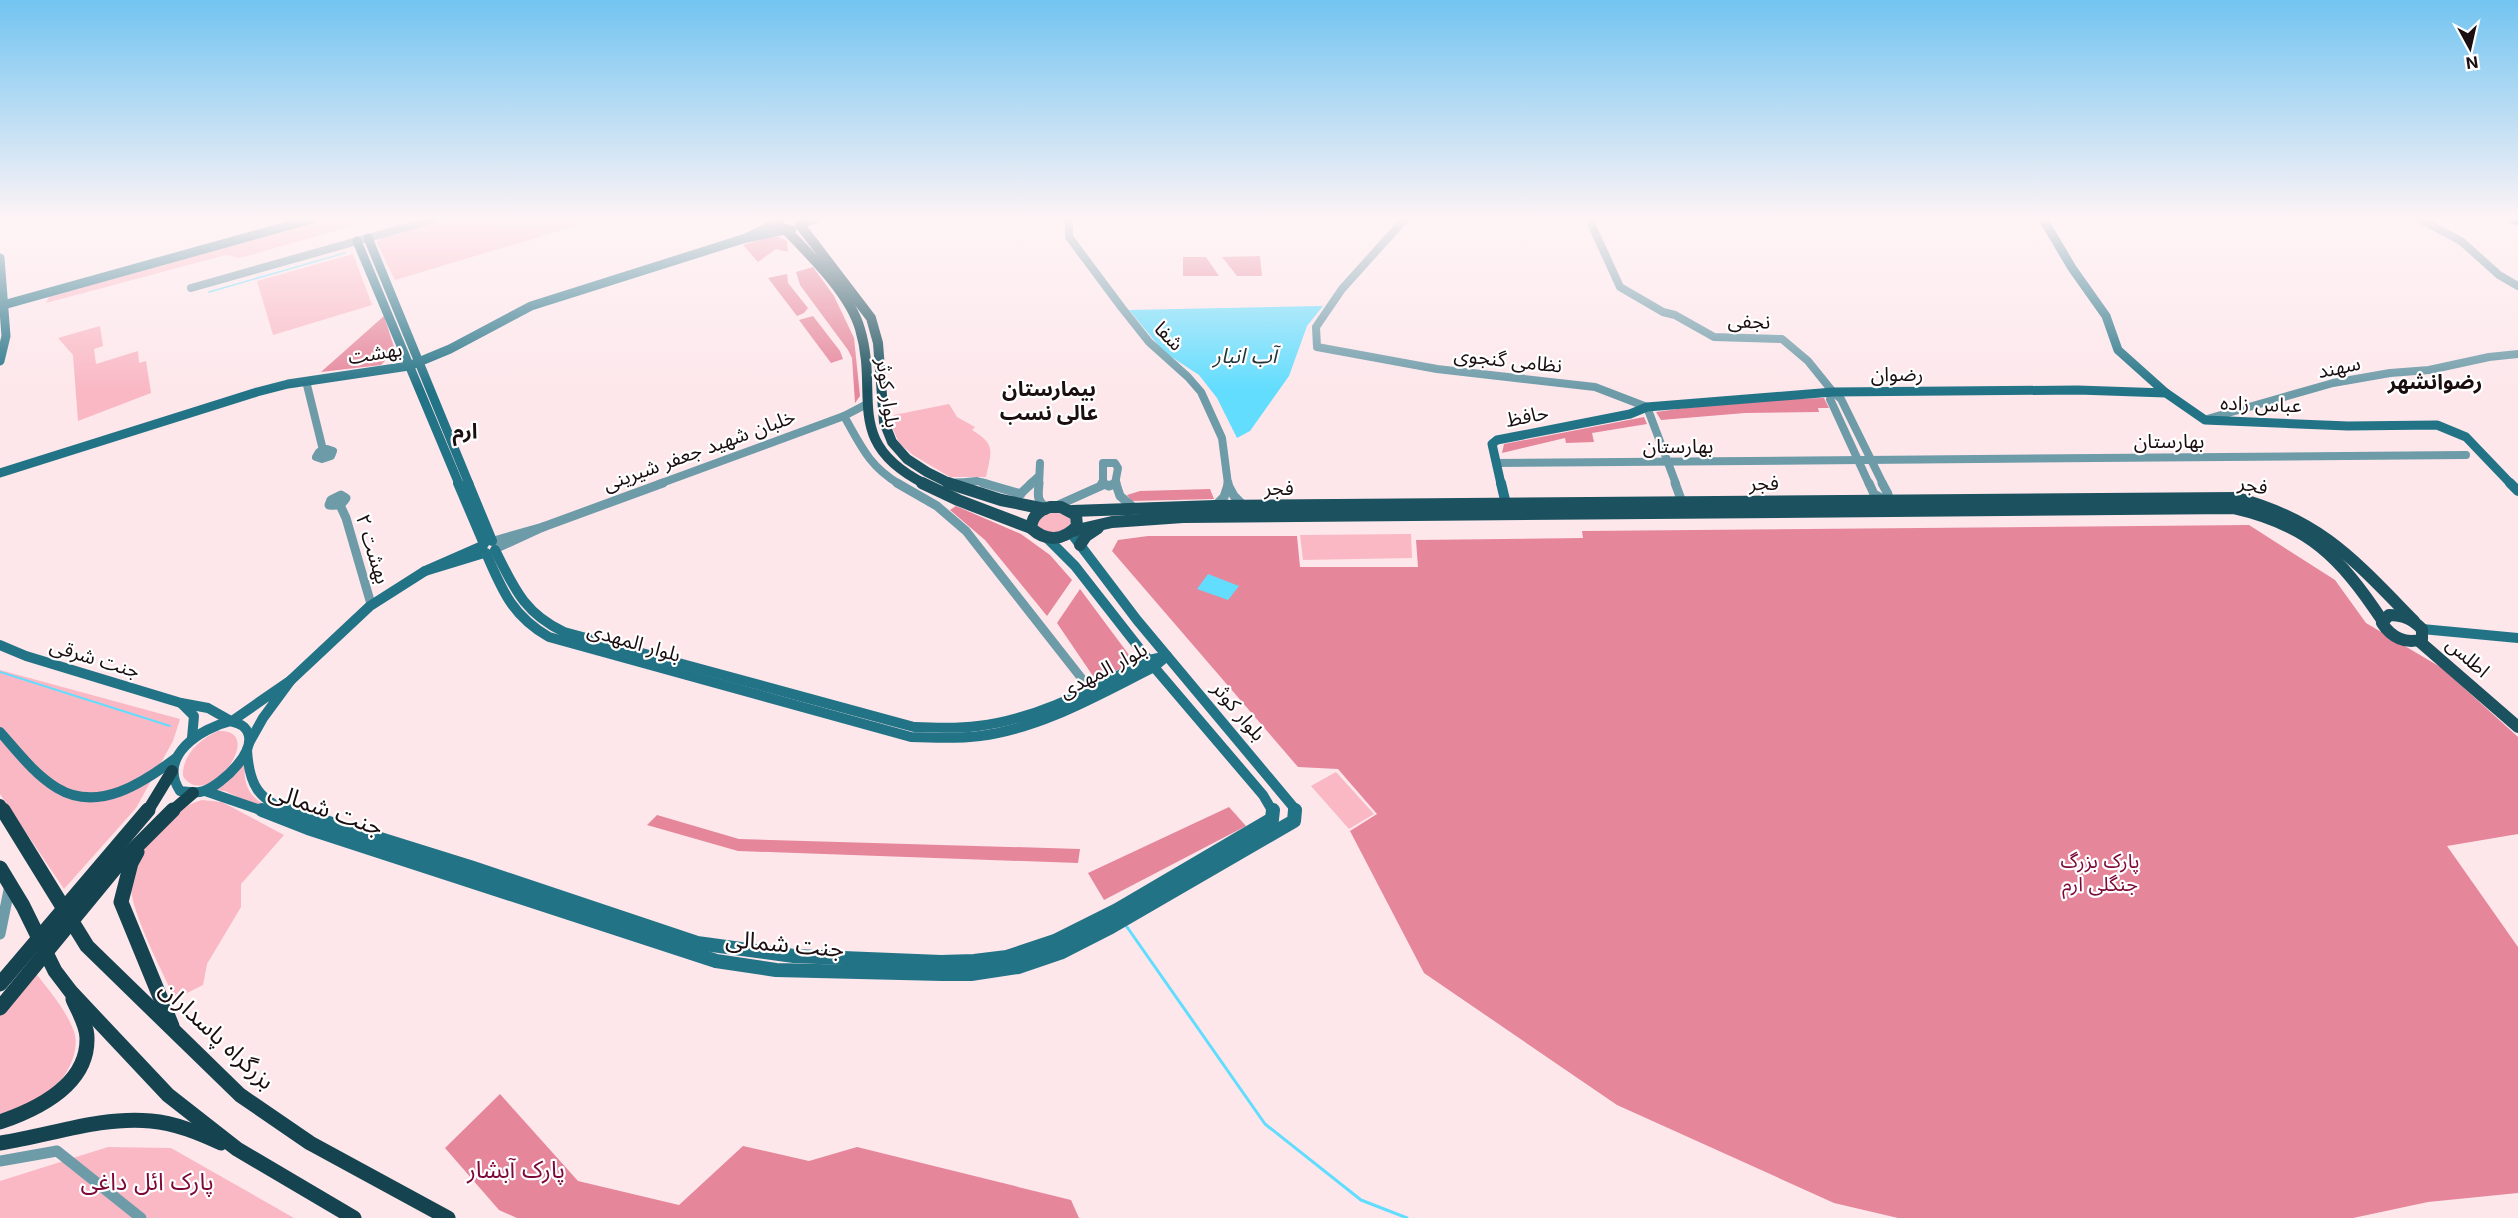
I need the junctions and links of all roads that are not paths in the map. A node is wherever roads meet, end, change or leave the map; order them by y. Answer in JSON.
{"nodes":[{"id":1,"x":1,"y":276,"type":"edge"},
{"id":2,"x":109,"y":276,"type":"edge"},
{"id":3,"x":234,"y":276,"type":"edge"},
{"id":4,"x":371,"y":276,"type":"edge"},
{"id":5,"x":384,"y":276,"type":"edge"},
{"id":6,"x":626,"y":276,"type":"edge"},
{"id":7,"x":824,"y":276,"type":"edge"},
{"id":8,"x":840,"y":276,"type":"edge"},
{"id":9,"x":1098,"y":276,"type":"edge"},
{"id":10,"x":1354,"y":276,"type":"edge"},
{"id":11,"x":1615,"y":276,"type":"edge"},
{"id":12,"x":2078,"y":276,"type":"edge"},
{"id":13,"x":2498,"y":276,"type":"edge"},
{"id":14,"x":2518,"y":286,"type":"edge"},
{"id":15,"x":191,"y":288,"type":"dead end"},
{"id":16,"x":37,"y":296,"type":"junction"},
{"id":17,"x":3,"y":305,"type":"edge"},
{"id":18,"x":5,"y":317,"type":"junction"},
{"id":19,"x":2518,"y":354,"type":"edge"},
{"id":20,"x":0,"y":360,"type":"edge"},
{"id":21,"x":421,"y":363,"type":"junction"},
{"id":22,"x":409,"y":366,"type":"junction"},
{"id":23,"x":306,"y":381,"type":"junction"},
{"id":24,"x":1833,"y":392,"type":"junction"},
{"id":25,"x":2166,"y":393,"type":"junction"},
{"id":26,"x":882,"y":403,"type":"junction"},
{"id":27,"x":867,"y":404,"type":"junction"},
{"id":28,"x":1647,"y":407,"type":"junction"},
{"id":29,"x":1630,"y":414,"type":"joint"},
{"id":30,"x":844,"y":416,"type":"junction"},
{"id":31,"x":2205,"y":420,"type":"junction"},
{"id":32,"x":1856,"y":427,"type":"junction"},
{"id":33,"x":1844,"y":428,"type":"junction"},
{"id":34,"x":323,"y":450,"type":"dead end"},
{"id":35,"x":2466,"y":455,"type":"dead end"},
{"id":36,"x":1873,"y":461,"type":"junction"},
{"id":37,"x":1860,"y":462,"type":"junction"},
{"id":38,"x":1040,"y":463,"type":"dead end"},
{"id":39,"x":1496,"y":463,"type":"junction"},
{"id":40,"x":1668,"y":463,"type":"junction"},
{"id":41,"x":0,"y":473,"type":"edge"},
{"id":42,"x":1039,"y":476,"type":"junction"},
{"id":43,"x":952,"y":484,"type":"junction"},
{"id":44,"x":1116,"y":484,"type":"junction"},
{"id":45,"x":1103,"y":485,"type":"junction"},
{"id":46,"x":1228,"y":485,"type":"junction"},
{"id":47,"x":2518,"y":491,"type":"edge"},
{"id":48,"x":1021,"y":494,"type":"junction"},
{"id":49,"x":989,"y":498,"type":"junction"},
{"id":50,"x":1008,"y":502,"type":"junction"},
{"id":51,"x":1682,"y":502,"type":"junction"},
{"id":52,"x":2124,"y":503,"type":"junction"},
{"id":53,"x":340,"y":505,"type":"dead end"},
{"id":54,"x":1887,"y":505,"type":"junction"},
{"id":55,"x":1215,"y":506,"type":"junction"},
{"id":56,"x":1244,"y":506,"type":"junction"},
{"id":57,"x":981,"y":507,"type":"junction"},
{"id":58,"x":1049,"y":508,"type":"junction"},
{"id":59,"x":1134,"y":508,"type":"junction"},
{"id":60,"x":1507,"y":509,"type":"junction"},
{"id":61,"x":1072,"y":511,"type":"junction"},
{"id":62,"x":1088,"y":511,"type":"junction"},
{"id":63,"x":1112,"y":522,"type":"junction"},
{"id":64,"x":1031,"y":528,"type":"junction"},
{"id":65,"x":1072,"y":532,"type":"junction"},
{"id":66,"x":1047,"y":538,"type":"junction"},
{"id":67,"x":1080,"y":545,"type":"junction"},
{"id":68,"x":489,"y":547,"type":"junction"},
{"id":69,"x":371,"y":604,"type":"junction"},
{"id":70,"x":2382,"y":620,"type":"junction"},
{"id":71,"x":2418,"y":631,"type":"junction"},
{"id":72,"x":2518,"y":638,"type":"edge"},
{"id":73,"x":0,"y":645,"type":"edge"},
{"id":74,"x":1167,"y":656,"type":"junction"},
{"id":75,"x":1151,"y":664,"type":"junction"},
{"id":76,"x":291,"y":680,"type":"junction"},
{"id":77,"x":1090,"y":689,"type":"junction"},
{"id":78,"x":181,"y":703,"type":"junction"},
{"id":79,"x":231,"y":721,"type":"junction"},
{"id":80,"x":2518,"y":727,"type":"edge"},
{"id":81,"x":0,"y":732,"type":"edge"},
{"id":82,"x":938,"y":735,"type":"junction"},
{"id":83,"x":192,"y":738,"type":"junction"},
{"id":84,"x":248,"y":747,"type":"junction"},
{"id":85,"x":178,"y":756,"type":"junction"},
{"id":86,"x":172,"y":771,"type":"junction"},
{"id":87,"x":199,"y":792,"type":"junction"},
{"id":88,"x":0,"y":805,"type":"edge"},
{"id":89,"x":1277,"y":824,"type":"junction"},
{"id":90,"x":144,"y":839,"type":"junction"},
{"id":91,"x":0,"y":868,"type":"edge"},
{"id":92,"x":473,"y":868,"type":"junction"},
{"id":93,"x":464,"y":879,"type":"junction"},
{"id":94,"x":10,"y":883,"type":"junction"},
{"id":95,"x":0,"y":934,"type":"edge"},
{"id":96,"x":658,"y":936,"type":"junction"},
{"id":97,"x":0,"y":984,"type":"edge"},
{"id":98,"x":71,"y":992,"type":"junction"},
{"id":99,"x":0,"y":1008,"type":"edge"},
{"id":100,"x":175,"y":1033,"type":"junction"},
{"id":101,"x":0,"y":1122,"type":"edge"},
{"id":102,"x":0,"y":1143,"type":"edge"},
{"id":103,"x":237,"y":1149,"type":"junction"},
{"id":104,"x":0,"y":1161,"type":"edge"},
{"id":105,"x":141,"y":1218,"type":"edge"},
{"id":106,"x":354,"y":1218,"type":"edge"},
{"id":107,"x":448,"y":1218,"type":"edge"}],
"edges":[{"from":1,"to":17,"type":"main road"},
{"from":2,"to":16,"type":"main road"},
{"from":3,"to":15,"type":"street"},
{"from":4,"to":22,"type":"main road"},
{"from":5,"to":21,"type":"main road"},
{"from":6,"to":21,"type":"main road","name":"بهشت"},
{"from":7,"to":27,"type":"main road","name":"بلوار کوثر"},
{"from":8,"to":26,"type":"main road","name":"بلوار کوثر"},
{"from":9,"to":46,"type":"street","name":"شفا"},
{"from":10,"to":28,"type":"street","name":"نظامی گنجوی"},
{"from":11,"to":24,"type":"street","name":"نجفی"},
{"from":12,"to":25,"type":"main road","name":"عباس زاده"},
{"from":13,"to":14,"type":"street"},
{"from":16,"to":17,"type":"main road"},
{"from":16,"to":18,"type":"main road"},
{"from":17,"to":18,"type":"main road"},
{"from":18,"to":20,"type":"main road"},
{"from":19,"to":31,"type":"street","name":"سهند"},
{"from":21,"to":22,"type":"main road","name":"بهشت"},
{"from":21,"to":68,"type":"main road"},
{"from":22,"to":23,"type":"main road","name":"بهشت"},
{"from":22,"to":68,"type":"main road"},
{"from":23,"to":34,"type":"street"},
{"from":23,"to":41,"type":"main road","name":"بهشت"},
{"from":24,"to":25,"type":"main road","name":"رضوان"},
{"from":24,"to":28,"type":"main road","name":"رضوان"},
{"from":24,"to":32,"type":"street","name":"نجفی"},
{"from":24,"to":33,"type":"street"},
{"from":25,"to":31,"type":"main road","name":"عباس زاده"},
{"from":26,"to":27,"type":"main road"},
{"from":26,"to":43,"type":"main road","name":"بلوار کوثر"},
{"from":27,"to":30,"type":"street","name":"خلبان شهید جعفر شیرینی"},
{"from":27,"to":57,"type":"main road","name":"بلوار کوثر"},
{"from":28,"to":29,"type":"main road","name":"رضوان"},
{"from":28,"to":40,"type":"street"},
{"from":29,"to":39,"type":"main road","name":"حافظ"},
{"from":30,"to":68,"type":"street","name":"خلبان شهید جعفر شیرینی"},
{"from":30,"to":77,"type":"street"},
{"from":31,"to":47,"type":"main road","name":"عباس زاده"},
{"from":32,"to":33,"type":"street"},
{"from":32,"to":36,"type":"street","name":"نجفی"},
{"from":33,"to":37,"type":"street"},
{"from":35,"to":36,"type":"street","name":"بهارستان"},
{"from":36,"to":37,"type":"street","name":"بهارستان"},
{"from":36,"to":54,"type":"street","name":"نجفی"},
{"from":37,"to":40,"type":"street","name":"بهارستان"},
{"from":37,"to":54,"type":"street"},
{"from":38,"to":42,"type":"street"},
{"from":39,"to":40,"type":"street","name":"بهارستان"},
{"from":39,"to":60,"type":"main road","name":"حافظ"},
{"from":40,"to":51,"type":"street"},
{"from":42,"to":48,"type":"street"},
{"from":42,"to":58,"type":"street"},
{"from":43,"to":48,"type":"street"},
{"from":43,"to":49,"type":"main road","name":"بلوار کوثر"},
{"from":44,"to":45,"type":"street"},
{"from":44,"to":45,"type":"street"},
{"from":44,"to":59,"type":"street"},
{"from":45,"to":58,"type":"street"},
{"from":45,"to":62,"type":"street"},
{"from":46,"to":55,"type":"street"},
{"from":46,"to":56,"type":"street"},
{"from":48,"to":50,"type":"street"},
{"from":49,"to":50,"type":"main road","name":"بلوار کوثر"},
{"from":49,"to":57,"type":"main road"},
{"from":50,"to":58,"type":"main road","name":"بلوار کوثر"},
{"from":51,"to":54,"type":"main road","name":"فجر"},
{"from":51,"to":60,"type":"main road","name":"فجر"},
{"from":52,"to":54,"type":"main road","name":"فجر"},
{"from":52,"to":70,"type":"main road","name":"فجر"},
{"from":52,"to":71,"type":"main road","name":"فجر"},
{"from":53,"to":69,"type":"street","name":"بهشت ۲"},
{"from":54,"to":60,"type":"main road","name":"فجر"},
{"from":55,"to":56,"type":"main road","name":"فجر"},
{"from":55,"to":59,"type":"main road","name":"فجر"},
{"from":56,"to":60,"type":"main road","name":"فجر"},
{"from":57,"to":64,"type":"main road","name":"بلوار کوثر"},
{"from":58,"to":61,"type":"main road"},
{"from":58,"to":64,"type":"main road"},
{"from":59,"to":62,"type":"main road","name":"فجر"},
{"from":60,"to":63,"type":"main road","name":"فجر"},
{"from":61,"to":62,"type":"main road","name":"فجر"},
{"from":61,"to":65,"type":"main road"},
{"from":63,"to":65,"type":"main road","name":"فجر"},
{"from":63,"to":67,"type":"main road"},
{"from":64,"to":66,"type":"main road"},
{"from":65,"to":66,"type":"main road"},
{"from":65,"to":67,"type":"main road","name":"بلوار کوثر"},
{"from":66,"to":75,"type":"main road","name":"بلوار کوثر"},
{"from":67,"to":74,"type":"main road","name":"بلوار کوثر"},
{"from":68,"to":69,"type":"main road"},
{"from":68,"to":82,"type":"main road","name":"بلوار المهدی"},
{"from":69,"to":76,"type":"main road"},
{"from":70,"to":71,"type":"main road"},
{"from":70,"to":71,"type":"main road","name":"فجر"},
{"from":71,"to":72,"type":"main road"},
{"from":71,"to":80,"type":"main road","name":"اطلس"},
{"from":73,"to":78,"type":"main road","name":"جنت شرقی"},
{"from":74,"to":75,"type":"main road","name":"بلوار المهدی"},
{"from":74,"to":89,"type":"main road","name":"بلوار کوثر"},
{"from":75,"to":77,"type":"main road","name":"بلوار المهدی"},
{"from":75,"to":82,"type":"main road","name":"بلوار المهدی"},
{"from":75,"to":89,"type":"main road","name":"بلوار کوثر"},
{"from":76,"to":79,"type":"main road"},
{"from":76,"to":84,"type":"main road"},
{"from":77,"to":82,"type":"main road","name":"بلوار المهدی"},
{"from":78,"to":79,"type":"main road","name":"جنت شرقی"},
{"from":78,"to":83,"type":"main road"},
{"from":79,"to":83,"type":"main road"},
{"from":79,"to":84,"type":"main road"},
{"from":81,"to":85,"type":"main road"},
{"from":83,"to":85,"type":"main road"},
{"from":84,"to":87,"type":"main road"},
{"from":84,"to":92,"type":"main road","name":"جنت شمالی"},
{"from":85,"to":86,"type":"main road"},
{"from":86,"to":87,"type":"main road"},
{"from":86,"to":97,"type":"highway"},
{"from":87,"to":90,"type":"highway"},
{"from":87,"to":93,"type":"main road","name":"جنت شمالی"},
{"from":88,"to":100,"type":"highway","name":"بزرگراه پاسداران"},
{"from":89,"to":96,"type":"main road","name":"جنت شمالی"},
{"from":90,"to":99,"type":"highway"},
{"from":90,"to":100,"type":"highway"},
{"from":91,"to":94,"type":"highway"},
{"from":92,"to":93,"type":"main road"},
{"from":92,"to":96,"type":"main road","name":"جنت شمالی"},
{"from":93,"to":96,"type":"main road","name":"جنت شمالی"},
{"from":94,"to":95,"type":"street"},
{"from":94,"to":98,"type":"highway"},
{"from":98,"to":101,"type":"highway"},
{"from":98,"to":103,"type":"highway"},
{"from":100,"to":107,"type":"highway","name":"بزرگراه پاسداران"},
{"from":102,"to":103,"type":"highway"},
{"from":103,"to":106,"type":"highway"},
{"from":104,"to":105,"type":"street"}]}
